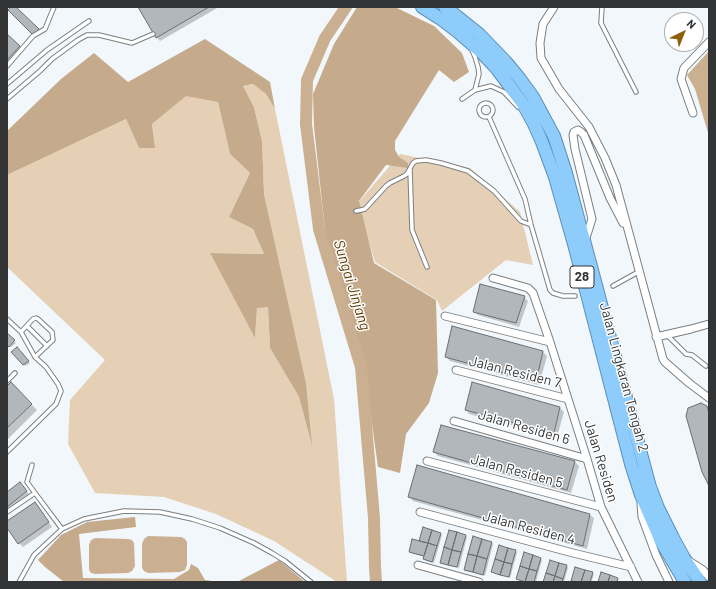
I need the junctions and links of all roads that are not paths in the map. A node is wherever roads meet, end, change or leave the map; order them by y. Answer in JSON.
{"nodes":[{"id":1,"x":54,"y":7,"type":"edge"},
{"id":2,"x":422,"y":7,"type":"edge"},
{"id":3,"x":445,"y":7,"type":"edge"},
{"id":4,"x":554,"y":7,"type":"edge"},
{"id":5,"x":602,"y":7,"type":"edge"},
{"id":6,"x":89,"y":21,"type":"dead end"},
{"id":7,"x":153,"y":34,"type":"dead end"},
{"id":8,"x":464,"y":37,"type":"junction"},
{"id":9,"x":709,"y":42,"type":"edge"},
{"id":10,"x":7,"y":66,"type":"edge"},
{"id":11,"x":7,"y":84,"type":"edge"},
{"id":12,"x":475,"y":90,"type":"junction"},
{"id":13,"x":636,"y":92,"type":"dead end"},
{"id":14,"x":8,"y":97,"type":"edge"},
{"id":15,"x":462,"y":99,"type":"dead end"},
{"id":16,"x":693,"y":113,"type":"dead end"},
{"id":17,"x":489,"y":117,"type":"junction"},
{"id":18,"x":534,"y":124,"type":"junction"},
{"id":19,"x":410,"y":168,"type":"junction"},
{"id":20,"x":356,"y":211,"type":"dead end"},
{"id":21,"x":531,"y":225,"type":"junction"},
{"id":22,"x":629,"y":236,"type":"junction"},
{"id":23,"x":585,"y":242,"type":"junction"},
{"id":24,"x":427,"y":267,"type":"dead end"},
{"id":25,"x":640,"y":271,"type":"junction"},
{"id":26,"x":493,"y":278,"type":"dead end"},
{"id":27,"x":613,"y":286,"type":"dead end"},
{"id":28,"x":575,"y":296,"type":"dead end"},
{"id":29,"x":445,"y":316,"type":"dead end"},
{"id":30,"x":7,"y":319,"type":"edge"},
{"id":31,"x":709,"y":324,"type":"edge"},
{"id":32,"x":27,"y":326,"type":"junction"},
{"id":33,"x":21,"y":332,"type":"junction"},
{"id":34,"x":667,"y":335,"type":"junction"},
{"id":35,"x":656,"y":337,"type":"junction"},
{"id":36,"x":550,"y":342,"type":"junction"},
{"id":37,"x":47,"y":346,"type":"junction"},
{"id":38,"x":35,"y":356,"type":"junction"},
{"id":39,"x":706,"y":366,"type":"dead end"},
{"id":40,"x":456,"y":370,"type":"dead end"},
{"id":41,"x":15,"y":373,"type":"dead end"},
{"id":42,"x":7,"y":381,"type":"edge"},
{"id":43,"x":709,"y":398,"type":"edge"},
{"id":44,"x":568,"y":399,"type":"junction"},
{"id":45,"x":454,"y":421,"type":"dead end"},
{"id":46,"x":7,"y":452,"type":"edge"},
{"id":47,"x":588,"y":459,"type":"junction"},
{"id":48,"x":427,"y":461,"type":"dead end"},
{"id":49,"x":32,"y":465,"type":"dead end"},
{"id":50,"x":35,"y":494,"type":"junction"},
{"id":51,"x":641,"y":496,"type":"junction"},
{"id":52,"x":601,"y":507,"type":"junction"},
{"id":53,"x":7,"y":512,"type":"edge"},
{"id":54,"x":420,"y":512,"type":"dead end"},
{"id":55,"x":62,"y":528,"type":"junction"},
{"id":56,"x":684,"y":558,"type":"junction"},
{"id":57,"x":418,"y":565,"type":"dead end"},
{"id":58,"x":631,"y":567,"type":"junction"},
{"id":59,"x":709,"y":577,"type":"edge"},
{"id":60,"x":18,"y":582,"type":"edge"},
{"id":61,"x":310,"y":582,"type":"edge"},
{"id":62,"x":479,"y":582,"type":"edge"},
{"id":63,"x":638,"y":582,"type":"edge"},
{"id":64,"x":669,"y":582,"type":"edge"},
{"id":65,"x":685,"y":582,"type":"edge"},
{"id":66,"x":700,"y":582,"type":"edge"}],
"edges":[{"from":1,"to":10,"type":"lane"},
{"from":2,"to":8,"type":"highway","name":"Jalan Lingkaran Tengah 2","number":"28"},
{"from":3,"to":23,"type":"highway","name":"Jalan Lingkaran Tengah 2","number":"28"},
{"from":4,"to":22,"type":"street"},
{"from":5,"to":13,"type":"lane"},
{"from":6,"to":11,"type":"lane"},
{"from":7,"to":14,"type":"lane"},
{"from":8,"to":12,"type":"lane"},
{"from":8,"to":18,"type":"highway","name":"Jalan Lingkaran Tengah 2","number":"28"},
{"from":9,"to":16,"type":"street"},
{"from":12,"to":15,"type":"lane"},
{"from":12,"to":18,"type":"lane"},
{"from":17,"to":17,"type":"lane"},
{"from":17,"to":21,"type":"lane"},
{"from":18,"to":51,"type":"highway","name":"Jalan Lingkaran Tengah 2","number":"28"},
{"from":19,"to":20,"type":"lane"},
{"from":19,"to":21,"type":"lane"},
{"from":19,"to":24,"type":"lane"},
{"from":21,"to":28,"type":"lane"},
{"from":22,"to":23,"type":"street"},
{"from":22,"to":25,"type":"street"},
{"from":23,"to":56,"type":"highway","name":"Jalan Lingkaran Tengah 2","number":"28"},
{"from":25,"to":27,"type":"lane"},
{"from":25,"to":35,"type":"street"},
{"from":26,"to":36,"type":"street","name":"Jalan Residen"},
{"from":29,"to":36,"type":"street"},
{"from":30,"to":33,"type":"lane"},
{"from":31,"to":34,"type":"street"},
{"from":32,"to":33,"type":"lane"},
{"from":32,"to":37,"type":"lane"},
{"from":32,"to":37,"type":"lane"},
{"from":33,"to":38,"type":"lane"},
{"from":34,"to":35,"type":"street"},
{"from":34,"to":39,"type":"lane"},
{"from":35,"to":43,"type":"street"},
{"from":36,"to":44,"type":"street","name":"Jalan Residen"},
{"from":37,"to":38,"type":"lane"},
{"from":38,"to":46,"type":"lane"},
{"from":40,"to":44,"type":"street","name":"Jalan Residen 7"},
{"from":41,"to":42,"type":"lane"},
{"from":44,"to":47,"type":"street","name":"Jalan Residen"},
{"from":45,"to":47,"type":"street","name":"Jalan Residen 6"},
{"from":47,"to":52,"type":"street","name":"Jalan Residen"},
{"from":48,"to":52,"type":"street","name":"Jalan Residen 5"},
{"from":49,"to":50,"type":"lane"},
{"from":50,"to":53,"type":"lane"},
{"from":50,"to":55,"type":"lane"},
{"from":51,"to":64,"type":"street"},
{"from":51,"to":65,"type":"highway","name":"Jalan Lingkaran Tengah 2","number":"28"},
{"from":52,"to":58,"type":"street","name":"Jalan Residen"},
{"from":54,"to":58,"type":"street","name":"Jalan Residen 4"},
{"from":55,"to":60,"type":"lane"},
{"from":55,"to":61,"type":"lane"},
{"from":56,"to":59,"type":"street"},
{"from":56,"to":66,"type":"highway","name":"Jalan Lingkaran Tengah 2","number":"28"},
{"from":57,"to":62,"type":"street"},
{"from":58,"to":63,"type":"street","name":"Jalan Residen"}]}
